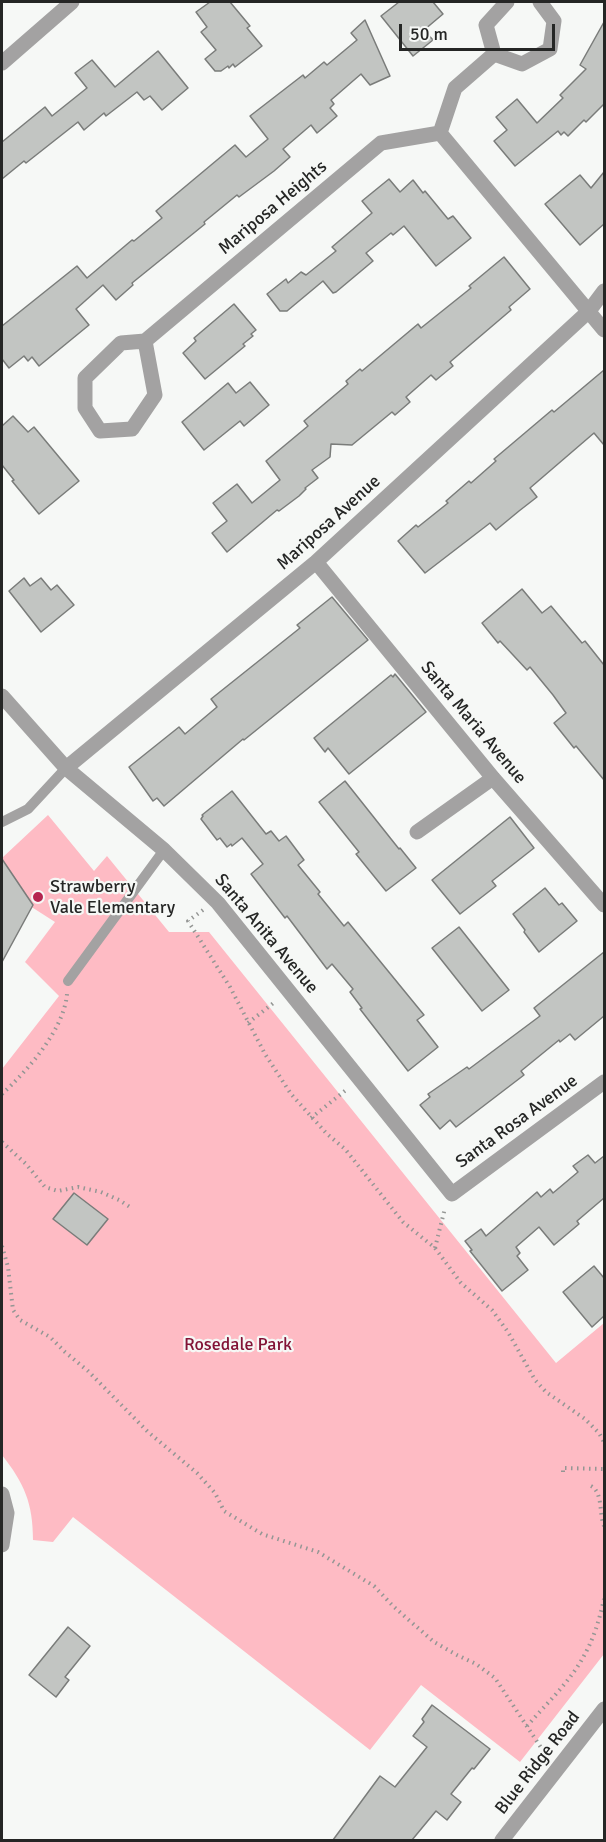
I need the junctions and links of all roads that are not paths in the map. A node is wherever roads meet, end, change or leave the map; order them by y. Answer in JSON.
{"nodes":[{"id":1,"x":72,"y":2,"type":"edge"},
{"id":2,"x":507,"y":2,"type":"edge"},
{"id":3,"x":540,"y":2,"type":"edge"},
{"id":4,"x":494,"y":54,"type":"junction"},
{"id":5,"x":2,"y":63,"type":"edge"},
{"id":6,"x":440,"y":133,"type":"junction"},
{"id":7,"x":604,"y":291,"type":"edge"},
{"id":8,"x":589,"y":311,"type":"junction"},
{"id":9,"x":604,"y":330,"type":"edge"},
{"id":10,"x":145,"y":341,"type":"junction"},
{"id":11,"x":316,"y":562,"type":"junction"},
{"id":12,"x":2,"y":696,"type":"edge"},
{"id":13,"x":66,"y":768,"type":"junction"},
{"id":14,"x":493,"y":778,"type":"junction"},
{"id":15,"x":2,"y":822,"type":"edge"},
{"id":16,"x":417,"y":832,"type":"dead end"},
{"id":17,"x":164,"y":850,"type":"junction"},
{"id":18,"x":604,"y":904,"type":"edge"},
{"id":19,"x":68,"y":981,"type":"road end"},
{"id":20,"x":604,"y":1082,"type":"edge"},
{"id":21,"x":452,"y":1194,"type":"joint"},
{"id":22,"x":2,"y":1494,"type":"edge"},
{"id":23,"x":2,"y":1545,"type":"edge"},
{"id":24,"x":604,"y":1710,"type":"edge"},
{"id":25,"x":502,"y":1840,"type":"edge"}],
"edges":[{"from":1,"to":5,"type":"street"},
{"from":2,"to":4,"type":"street"},
{"from":3,"to":4,"type":"street"},
{"from":4,"to":6,"type":"street"},
{"from":6,"to":8,"type":"street"},
{"from":6,"to":10,"type":"street","name":"Mariposa Heights"},
{"from":7,"to":8,"type":"street","name":"Mariposa Avenue"},
{"from":8,"to":9,"type":"street"},
{"from":8,"to":11,"type":"street","name":"Mariposa Avenue"},
{"from":10,"to":10,"type":"street","name":"Mariposa Heights"},
{"from":11,"to":13,"type":"street","name":"Mariposa Avenue"},
{"from":11,"to":14,"type":"street","name":"Santa Maria Avenue"},
{"from":12,"to":13,"type":"street","name":"Santa Anita Avenue"},
{"from":13,"to":15,"type":"lane"},
{"from":13,"to":17,"type":"street","name":"Santa Anita Avenue"},
{"from":14,"to":16,"type":"street"},
{"from":14,"to":18,"type":"street","name":"Santa Maria Avenue"},
{"from":17,"to":19,"type":"lane"},
{"from":17,"to":21,"type":"street","name":"Santa Anita Avenue"},
{"from":20,"to":21,"type":"street","name":"Santa Rosa Avenue"},
{"from":22,"to":23,"type":"street"},
{"from":24,"to":25,"type":"street","name":"Blue Ridge Road"}]}
